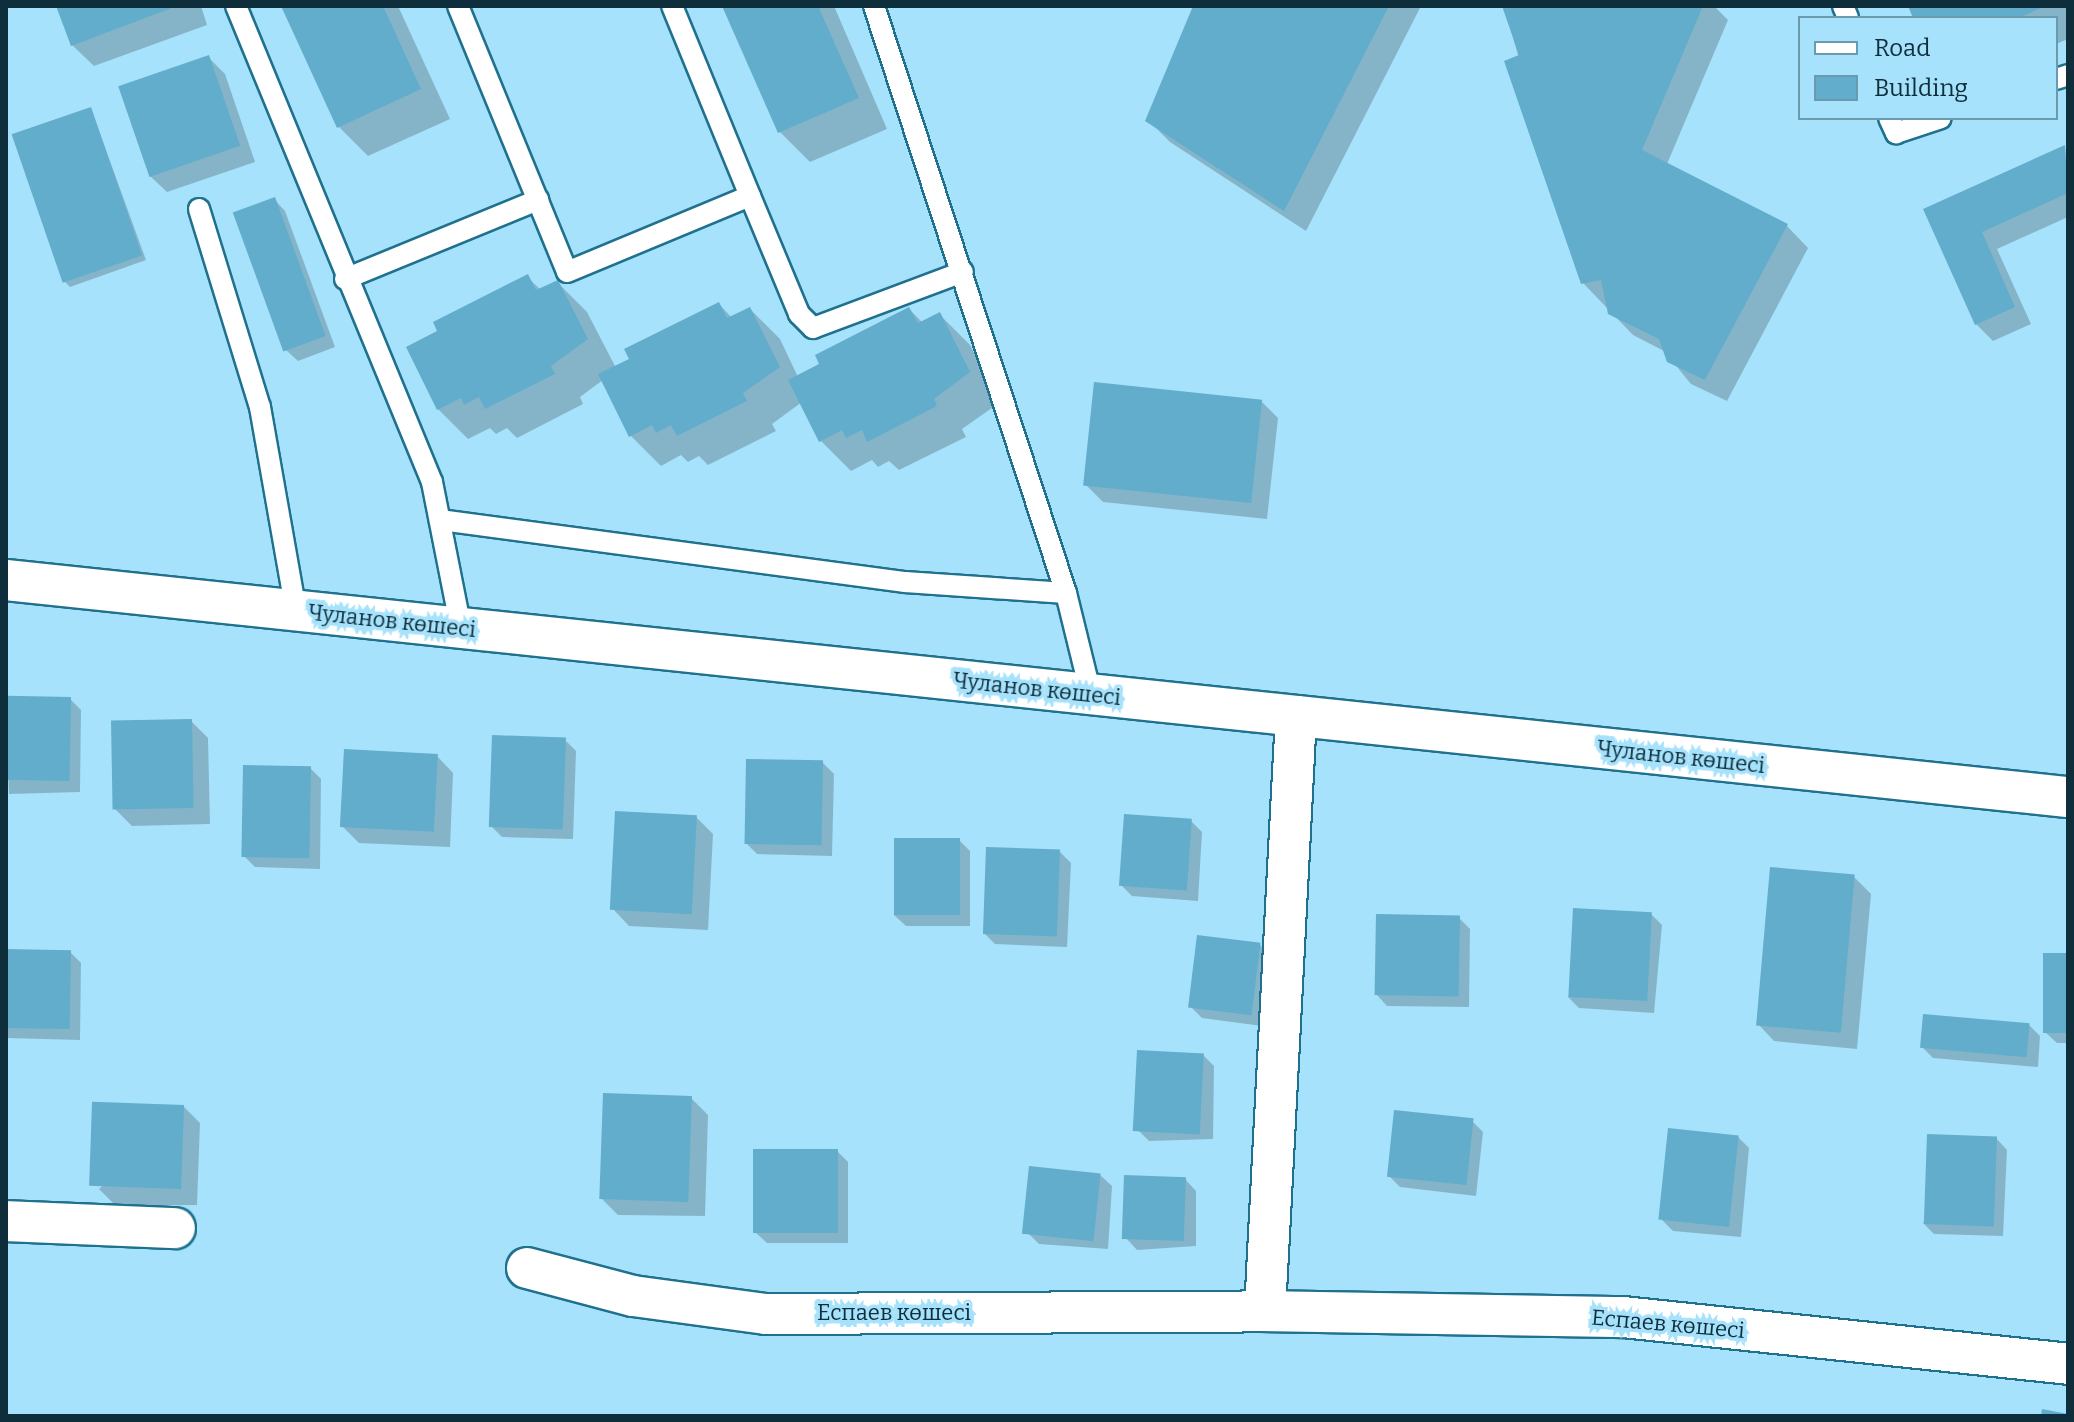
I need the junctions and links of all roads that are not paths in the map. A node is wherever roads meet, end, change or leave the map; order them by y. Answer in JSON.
{"nodes":[{"id":1,"x":236,"y":6,"type":"edge"},
{"id":2,"x":458,"y":6,"type":"edge"},
{"id":3,"x":672,"y":6,"type":"edge"},
{"id":4,"x":874,"y":6,"type":"edge"},
{"id":5,"x":1890,"y":120,"type":"edge"},
{"id":6,"x":1935,"y":120,"type":"edge"},
{"id":7,"x":750,"y":196,"type":"junction"},
{"id":8,"x":538,"y":200,"type":"junction"},
{"id":9,"x":199,"y":209,"type":"dead end"},
{"id":10,"x":963,"y":272,"type":"junction"},
{"id":11,"x":345,"y":279,"type":"junction"},
{"id":12,"x":440,"y":520,"type":"junction"},
{"id":13,"x":6,"y":580,"type":"edge"},
{"id":14,"x":1066,"y":593,"type":"junction"},
{"id":15,"x":296,"y":611,"type":"junction"},
{"id":16,"x":461,"y":628,"type":"junction"},
{"id":17,"x":1091,"y":695,"type":"junction"},
{"id":18,"x":1296,"y":716,"type":"junction"},
{"id":19,"x":2068,"y":797,"type":"edge"},
{"id":20,"x":6,"y":1221,"type":"edge"},
{"id":21,"x":175,"y":1228,"type":"dead end"},
{"id":22,"x":527,"y":1268,"type":"dead end"},
{"id":23,"x":1266,"y":1300,"type":"junction"},
{"id":24,"x":2068,"y":1364,"type":"edge"}],
"edges":[{"from":1,"to":11,"type":"lane"},
{"from":2,"to":8,"type":"lane"},
{"from":3,"to":7,"type":"lane"},
{"from":4,"to":10,"type":"lane"},
{"from":5,"to":6,"type":"lane"},
{"from":7,"to":8,"type":"lane"},
{"from":7,"to":10,"type":"lane"},
{"from":8,"to":11,"type":"lane"},
{"from":9,"to":15,"type":"lane"},
{"from":10,"to":14,"type":"lane"},
{"from":11,"to":12,"type":"lane"},
{"from":12,"to":14,"type":"lane"},
{"from":12,"to":16,"type":"lane"},
{"from":13,"to":15,"type":"street","name":"Чуланов көшесі"},
{"from":14,"to":17,"type":"lane"},
{"from":15,"to":16,"type":"street","name":"Чуланов көшесі"},
{"from":16,"to":17,"type":"street","name":"Чуланов көшесі"},
{"from":17,"to":18,"type":"street","name":"Чуланов көшесі"},
{"from":18,"to":19,"type":"street","name":"Чуланов көшесі"},
{"from":18,"to":23,"type":"street"},
{"from":20,"to":21,"type":"street"},
{"from":22,"to":23,"type":"street","name":"Еспаев көшесі"},
{"from":23,"to":24,"type":"street","name":"Еспаев көшесі"}]}
